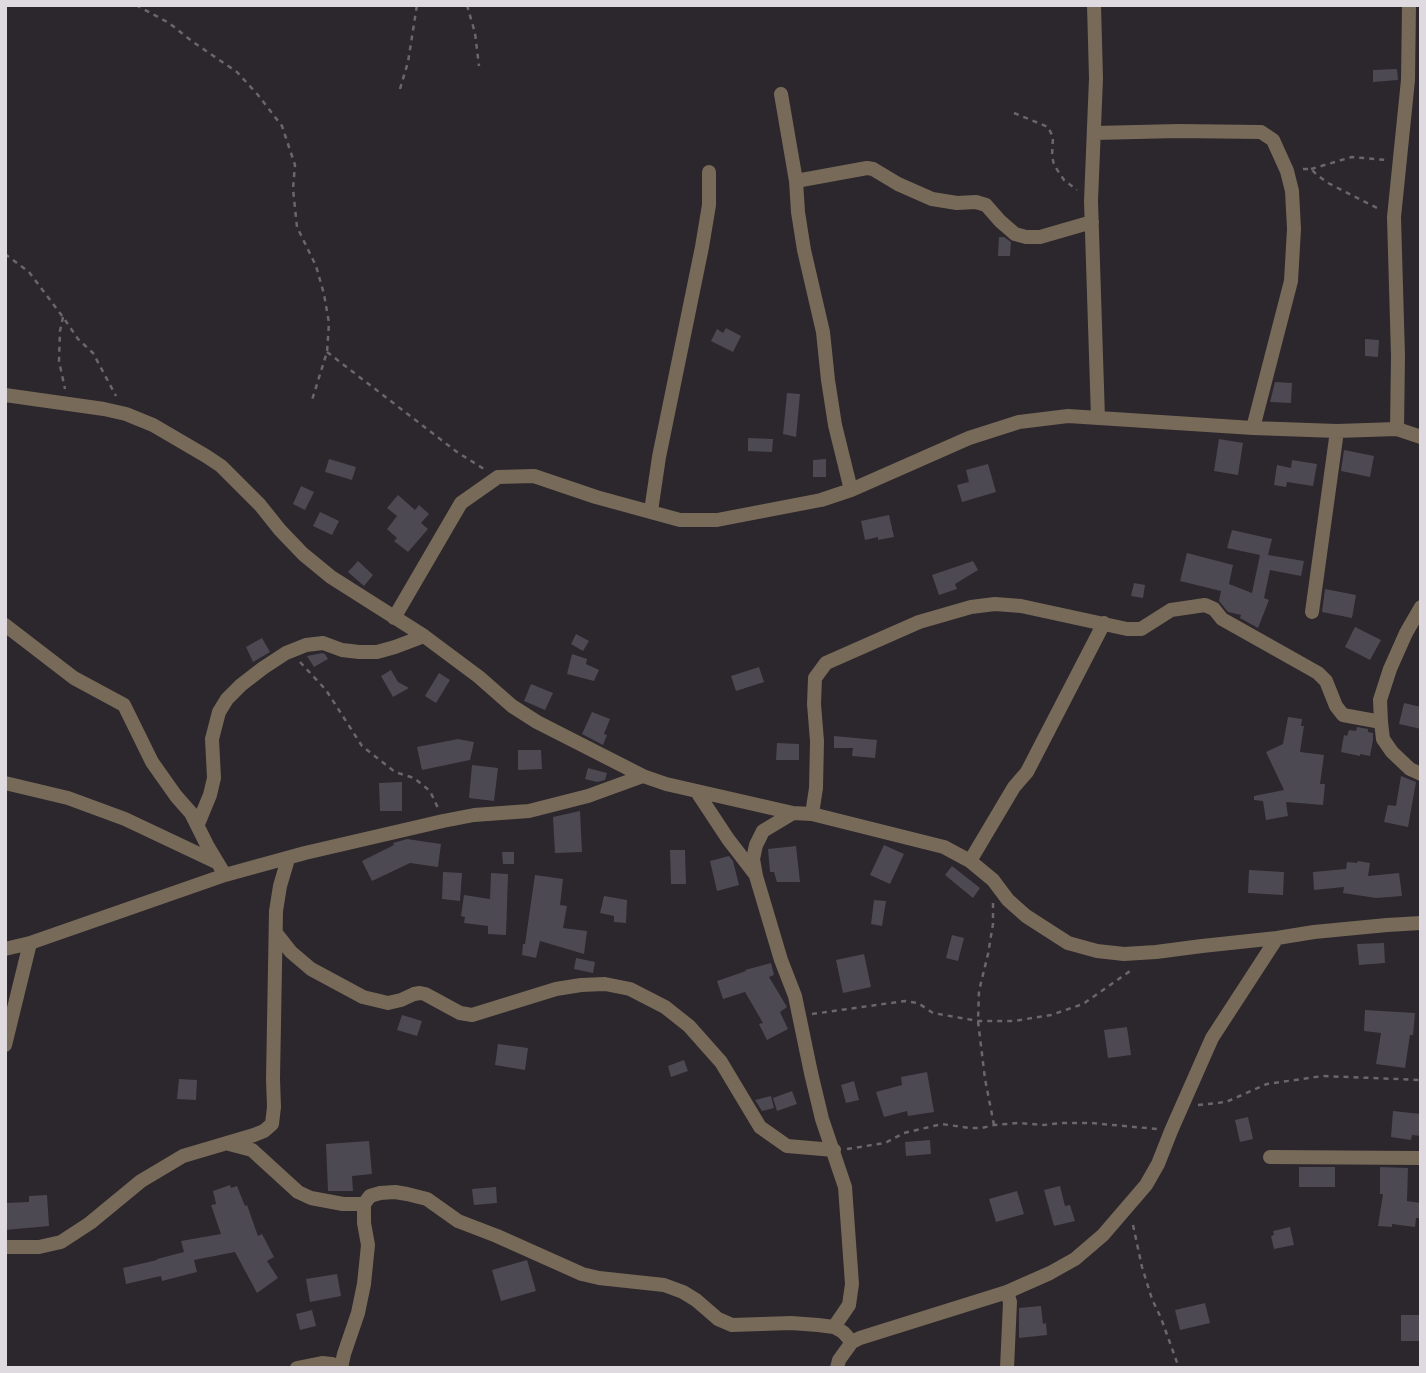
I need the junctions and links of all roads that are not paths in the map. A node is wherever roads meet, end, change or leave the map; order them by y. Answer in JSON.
{"nodes":[{"id":1,"x":1094,"y":5,"type":"edge"},
{"id":2,"x":1409,"y":5,"type":"edge"},
{"id":3,"x":780,"y":93,"type":"dead end"},
{"id":4,"x":1095,"y":133,"type":"junction"},
{"id":5,"x":709,"y":172,"type":"dead end"},
{"id":6,"x":796,"y":181,"type":"junction"},
{"id":7,"x":1092,"y":222,"type":"junction"},
{"id":8,"x":5,"y":395,"type":"edge"},
{"id":9,"x":1098,"y":418,"type":"junction"},
{"id":10,"x":1253,"y":428,"type":"junction"},
{"id":11,"x":1397,"y":429,"type":"junction"},
{"id":12,"x":1337,"y":431,"type":"junction"},
{"id":13,"x":1421,"y":437,"type":"edge"},
{"id":14,"x":851,"y":490,"type":"junction"},
{"id":15,"x":650,"y":511,"type":"junction"},
{"id":16,"x":1421,"y":607,"type":"edge"},
{"id":17,"x":1312,"y":612,"type":"dead end"},
{"id":18,"x":394,"y":618,"type":"junction"},
{"id":19,"x":1104,"y":623,"type":"junction"},
{"id":20,"x":5,"y":625,"type":"edge"},
{"id":21,"x":424,"y":636,"type":"junction"},
{"id":22,"x":1381,"y":722,"type":"junction"},
{"id":23,"x":1421,"y":774,"type":"edge"},
{"id":24,"x":643,"y":776,"type":"junction"},
{"id":25,"x":5,"y":783,"type":"edge"},
{"id":26,"x":697,"y":792,"type":"junction"},
{"id":27,"x":793,"y":813,"type":"junction"},
{"id":28,"x":812,"y":814,"type":"junction"},
{"id":29,"x":198,"y":824,"type":"junction"},
{"id":30,"x":288,"y":859,"type":"junction"},
{"id":31,"x":970,"y":861,"type":"junction"},
{"id":32,"x":216,"y":862,"type":"junction"},
{"id":33,"x":225,"y":875,"type":"junction"},
{"id":34,"x":756,"y":876,"type":"junction"},
{"id":35,"x":1421,"y":923,"type":"edge"},
{"id":36,"x":276,"y":933,"type":"junction"},
{"id":37,"x":1277,"y":939,"type":"junction"},
{"id":38,"x":30,"y":943,"type":"junction"},
{"id":39,"x":5,"y":948,"type":"edge"},
{"id":40,"x":5,"y":1045,"type":"edge"},
{"id":41,"x":229,"y":1144,"type":"junction"},
{"id":42,"x":834,"y":1150,"type":"junction"},
{"id":43,"x":1270,"y":1157,"type":"dead end"},
{"id":44,"x":1421,"y":1158,"type":"edge"},
{"id":45,"x":364,"y":1204,"type":"junction"},
{"id":46,"x":5,"y":1247,"type":"edge"},
{"id":47,"x":1007,"y":1292,"type":"junction"},
{"id":48,"x":834,"y":1327,"type":"junction"},
{"id":49,"x":852,"y":1342,"type":"junction"},
{"id":50,"x":297,"y":1368,"type":"edge"},
{"id":51,"x":341,"y":1368,"type":"edge"},
{"id":52,"x":837,"y":1368,"type":"edge"},
{"id":53,"x":1007,"y":1368,"type":"edge"}],
"edges":[{"from":1,"to":4,"type":"street"},
{"from":2,"to":11,"type":"street"},
{"from":3,"to":6,"type":"street"},
{"from":4,"to":7,"type":"street"},
{"from":4,"to":10,"type":"street"},
{"from":5,"to":15,"type":"street"},
{"from":6,"to":7,"type":"street"},
{"from":6,"to":14,"type":"street"},
{"from":7,"to":9,"type":"street"},
{"from":8,"to":18,"type":"street"},
{"from":9,"to":10,"type":"street"},
{"from":9,"to":14,"type":"street"},
{"from":10,"to":12,"type":"street"},
{"from":11,"to":12,"type":"street"},
{"from":11,"to":13,"type":"street"},
{"from":12,"to":17,"type":"street"},
{"from":14,"to":15,"type":"street"},
{"from":15,"to":18,"type":"street"},
{"from":16,"to":22,"type":"street"},
{"from":18,"to":21,"type":"street"},
{"from":19,"to":22,"type":"street"},
{"from":19,"to":28,"type":"street"},
{"from":19,"to":31,"type":"street"},
{"from":20,"to":29,"type":"street"},
{"from":21,"to":24,"type":"street"},
{"from":21,"to":29,"type":"street"},
{"from":22,"to":23,"type":"street"},
{"from":24,"to":26,"type":"street"},
{"from":24,"to":30,"type":"street"},
{"from":25,"to":32,"type":"street"},
{"from":26,"to":27,"type":"street"},
{"from":26,"to":34,"type":"street"},
{"from":27,"to":28,"type":"street"},
{"from":27,"to":34,"type":"street"},
{"from":28,"to":31,"type":"street"},
{"from":29,"to":32,"type":"street"},
{"from":30,"to":33,"type":"street"},
{"from":30,"to":36,"type":"street"},
{"from":31,"to":37,"type":"street"},
{"from":32,"to":33,"type":"street"},
{"from":33,"to":38,"type":"street"},
{"from":34,"to":42,"type":"street"},
{"from":35,"to":37,"type":"street"},
{"from":36,"to":41,"type":"street"},
{"from":36,"to":42,"type":"street"},
{"from":37,"to":47,"type":"street"},
{"from":38,"to":39,"type":"street"},
{"from":38,"to":40,"type":"street"},
{"from":41,"to":45,"type":"street"},
{"from":41,"to":46,"type":"street"},
{"from":42,"to":48,"type":"street"},
{"from":43,"to":44,"type":"street"},
{"from":45,"to":48,"type":"street"},
{"from":45,"to":51,"type":"street"},
{"from":47,"to":49,"type":"street"},
{"from":47,"to":53,"type":"street"},
{"from":48,"to":49,"type":"street"},
{"from":49,"to":52,"type":"street"},
{"from":50,"to":51,"type":"street"}]}
